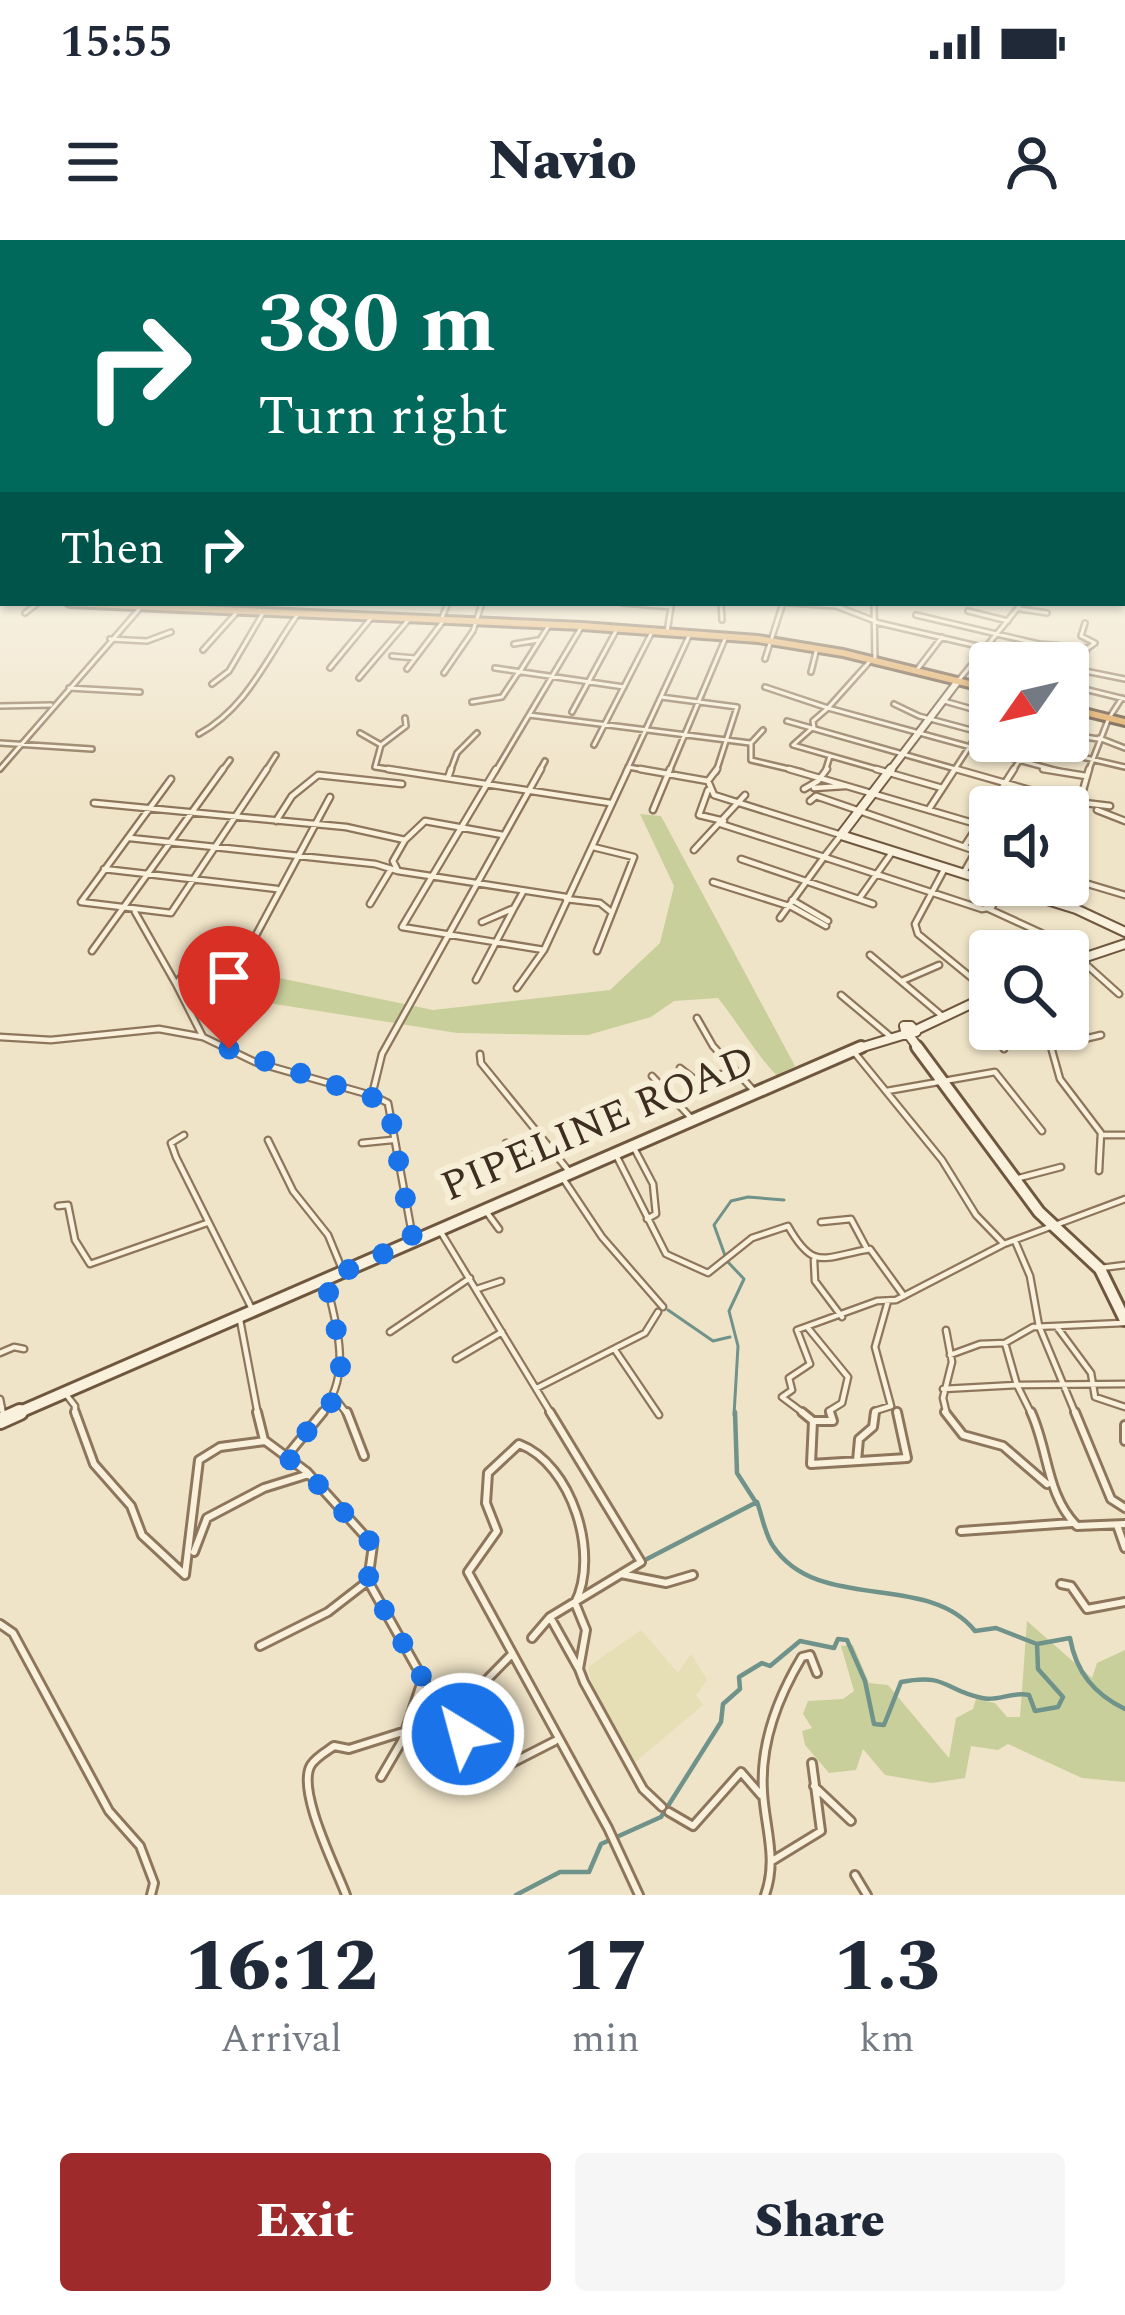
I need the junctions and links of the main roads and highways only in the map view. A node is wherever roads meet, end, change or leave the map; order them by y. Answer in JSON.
{"nodes":[{"id":1,"x":728,"y":636,"type":"edge"},
{"id":2,"x":876,"y":661,"type":"junction"},
{"id":3,"x":957,"y":682,"type":"junction"},
{"id":4,"x":969,"y":685,"type":"edge"},
{"id":5,"x":1089,"y":714,"type":"edge"},
{"id":6,"x":1125,"y":723,"type":"edge"}],
"edges":[{"from":1,"to":2,"type":"highway"},
{"from":2,"to":3,"type":"highway"},
{"from":2,"to":3,"type":"highway"},
{"from":3,"to":4,"type":"highway"},
{"from":5,"to":6,"type":"highway"}]}
